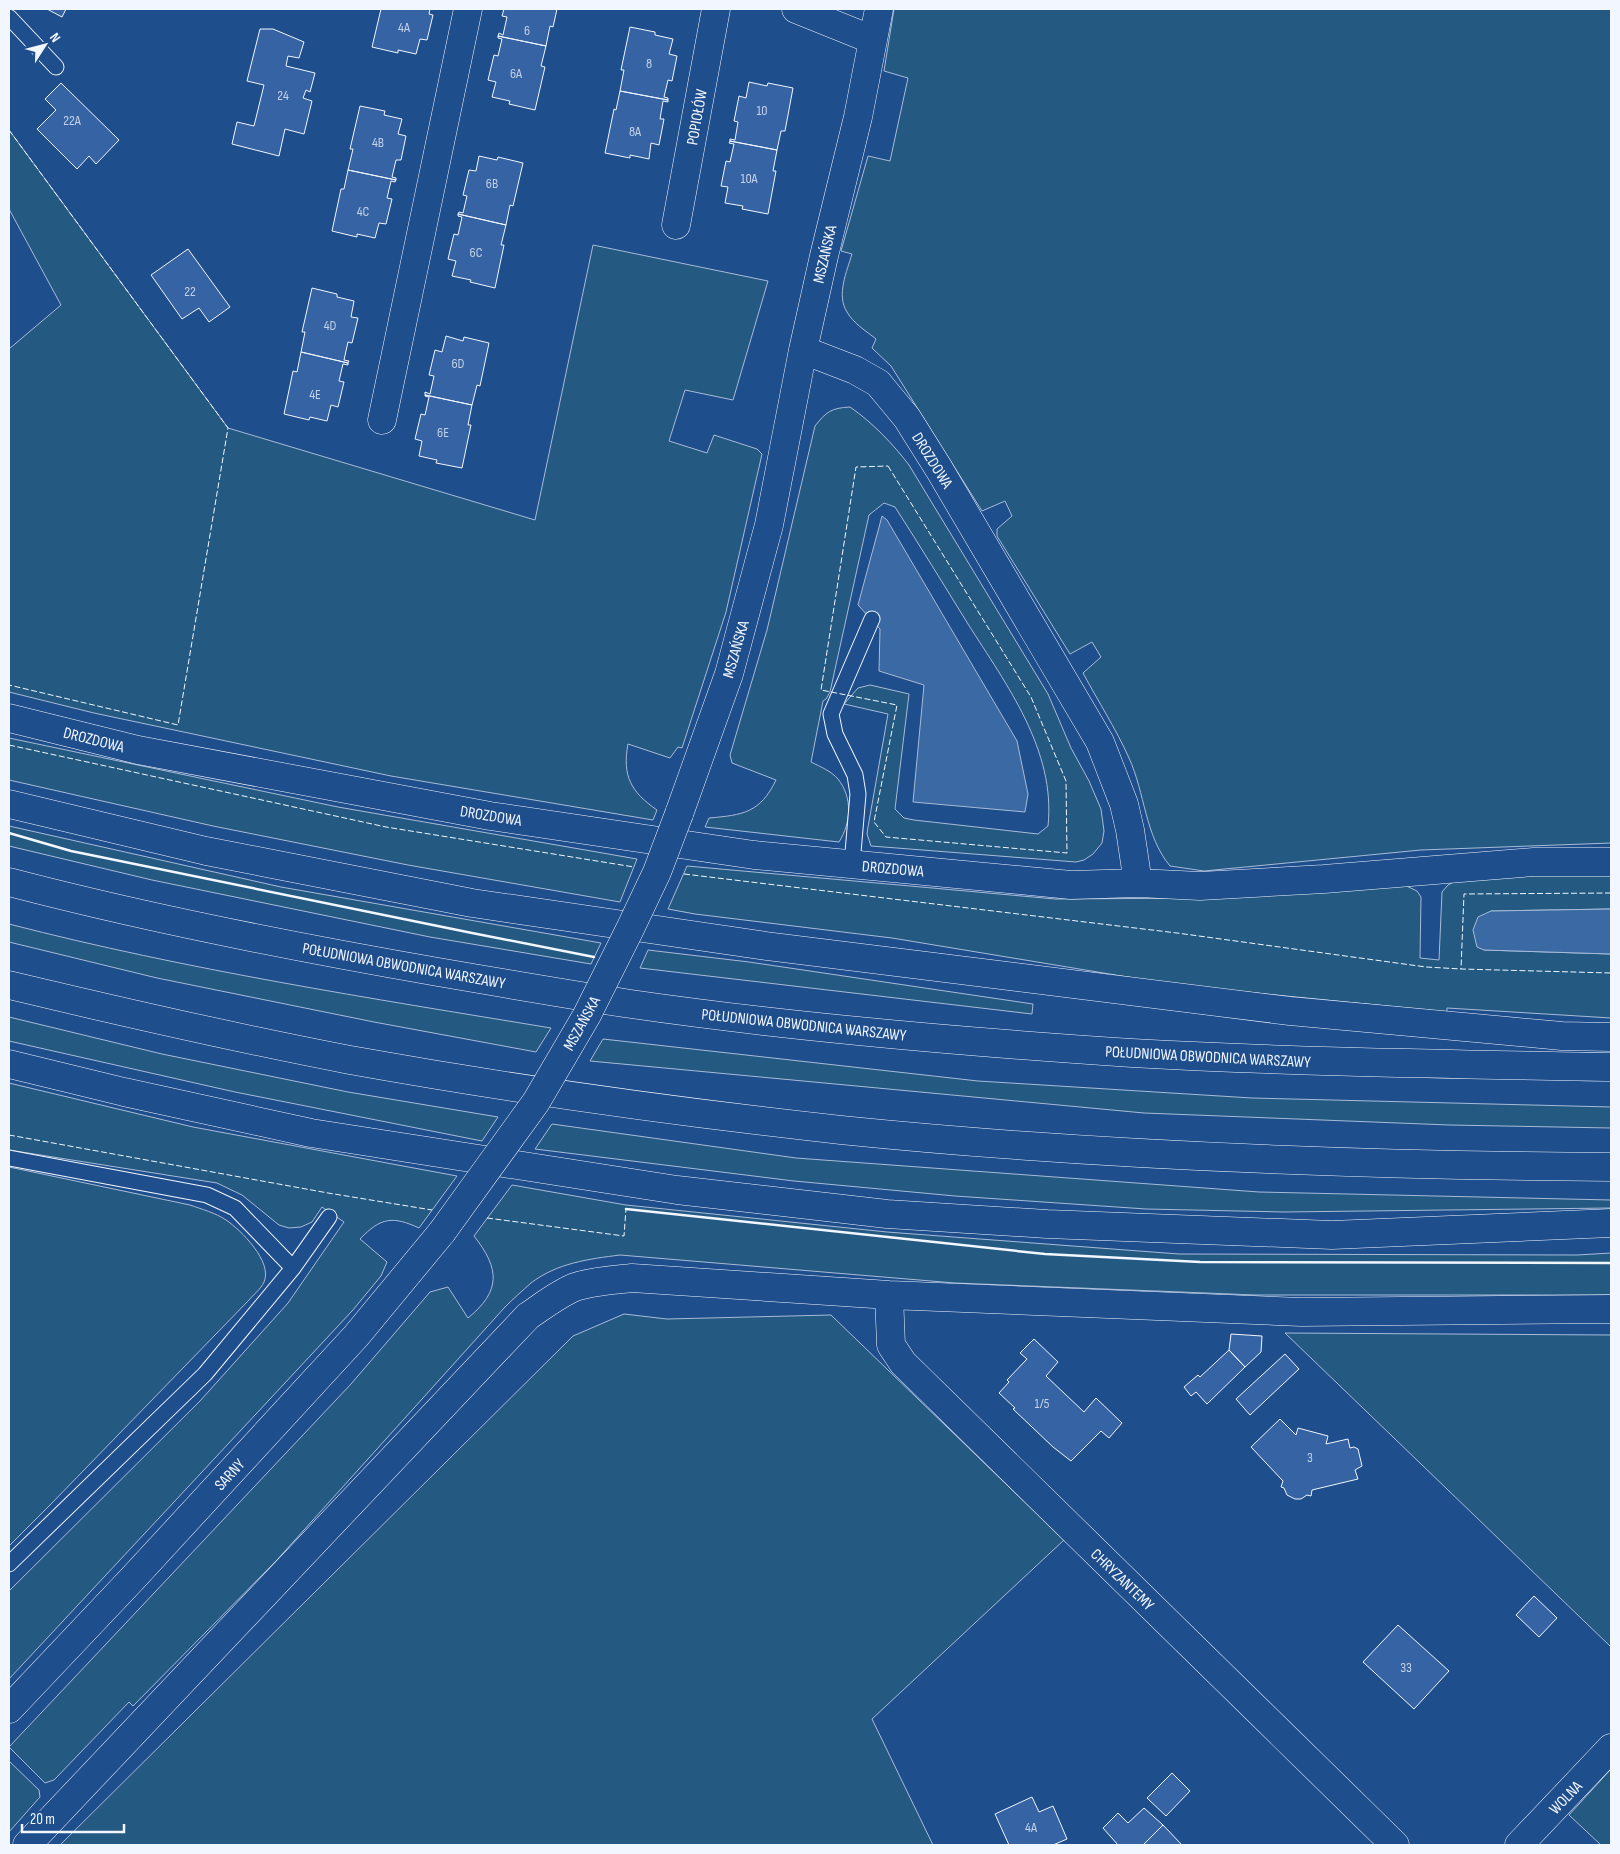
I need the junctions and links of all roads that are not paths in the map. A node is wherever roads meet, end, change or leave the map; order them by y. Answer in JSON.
{"nodes":[{"id":1,"x":468,"y":9,"type":"edge"},
{"id":2,"x":716,"y":9,"type":"edge"},
{"id":3,"x":796,"y":9,"type":"edge"},
{"id":4,"x":879,"y":9,"type":"edge"},
{"id":5,"x":9,"y":17,"type":"edge"},
{"id":6,"x":874,"y":40,"type":"junction"},
{"id":7,"x":56,"y":67,"type":"dead end"},
{"id":8,"x":676,"y":225,"type":"dead end"},
{"id":9,"x":803,"y":350,"type":"junction"},
{"id":10,"x":382,"y":420,"type":"dead end"},
{"id":11,"x":872,"y":619,"type":"dead end"},
{"id":12,"x":9,"y":718,"type":"edge"},
{"id":13,"x":9,"y":800,"type":"edge"},
{"id":14,"x":9,"y":804,"type":"edge"},
{"id":15,"x":52,"y":815,"type":"junction"},
{"id":16,"x":1611,"y":862,"type":"edge"},
{"id":17,"x":852,"y":864,"type":"junction"},
{"id":18,"x":9,"y":882,"type":"edge"},
{"id":19,"x":1138,"y":883,"type":"junction"},
{"id":20,"x":9,"y":985,"type":"edge"},
{"id":21,"x":1611,"y":1037,"type":"edge"},
{"id":22,"x":9,"y":1064,"type":"edge"},
{"id":23,"x":1611,"y":1067,"type":"edge"},
{"id":24,"x":9,"y":1158,"type":"edge"},
{"id":25,"x":1611,"y":1167,"type":"edge"},
{"id":26,"x":329,"y":1217,"type":"dead end"},
{"id":27,"x":1611,"y":1223,"type":"edge"},
{"id":28,"x":442,"y":1232,"type":"joint"},
{"id":29,"x":293,"y":1268,"type":"junction"},
{"id":30,"x":889,"y":1295,"type":"junction"},
{"id":31,"x":1611,"y":1309,"type":"edge"},
{"id":32,"x":9,"y":1564,"type":"edge"},
{"id":33,"x":9,"y":1709,"type":"edge"},
{"id":34,"x":1611,"y":1748,"type":"edge"},
{"id":35,"x":27,"y":1845,"type":"edge"},
{"id":36,"x":1395,"y":1845,"type":"edge"},
{"id":37,"x":1519,"y":1845,"type":"edge"}],
"edges":[{"from":1,"to":10,"type":"main road"},
{"from":2,"to":8,"type":"main road","name":"POPIOŁÓW"},
{"from":3,"to":6,"type":"main road"},
{"from":4,"to":6,"type":"main road","name":"MSZAŃSKA"},
{"from":5,"to":7,"type":"lane"},
{"from":6,"to":9,"type":"main road","name":"MSZAŃSKA"},
{"from":9,"to":19,"type":"main road","name":"DROZDOWA"},
{"from":9,"to":28,"type":"main road","name":"MSZAŃSKA","bridge":true},
{"from":11,"to":17,"type":"lane"},
{"from":12,"to":17,"type":"main road","name":"DROZDOWA"},
{"from":13,"to":15,"type":"main road"},
{"from":14,"to":15,"type":"main road"},
{"from":15,"to":21,"type":"main road"},
{"from":16,"to":19,"type":"main road"},
{"from":17,"to":19,"type":"main road","name":"DROZDOWA"},
{"from":18,"to":23,"type":"main road","name":"POŁUDNIOWA OBWODNICA WARSZAWY"},
{"from":20,"to":25,"type":"main road"},
{"from":22,"to":27,"type":"main road"},
{"from":24,"to":29,"type":"lane"},
{"from":26,"to":29,"type":"lane"},
{"from":28,"to":33,"type":"main road","name":"SARNY"},
{"from":29,"to":32,"type":"lane"},
{"from":30,"to":31,"type":"main road"},
{"from":30,"to":35,"type":"main road"},
{"from":30,"to":36,"type":"main road","name":"CHRYZANTEMY"},
{"from":34,"to":37,"type":"main road","name":"WOLNA"}]}
